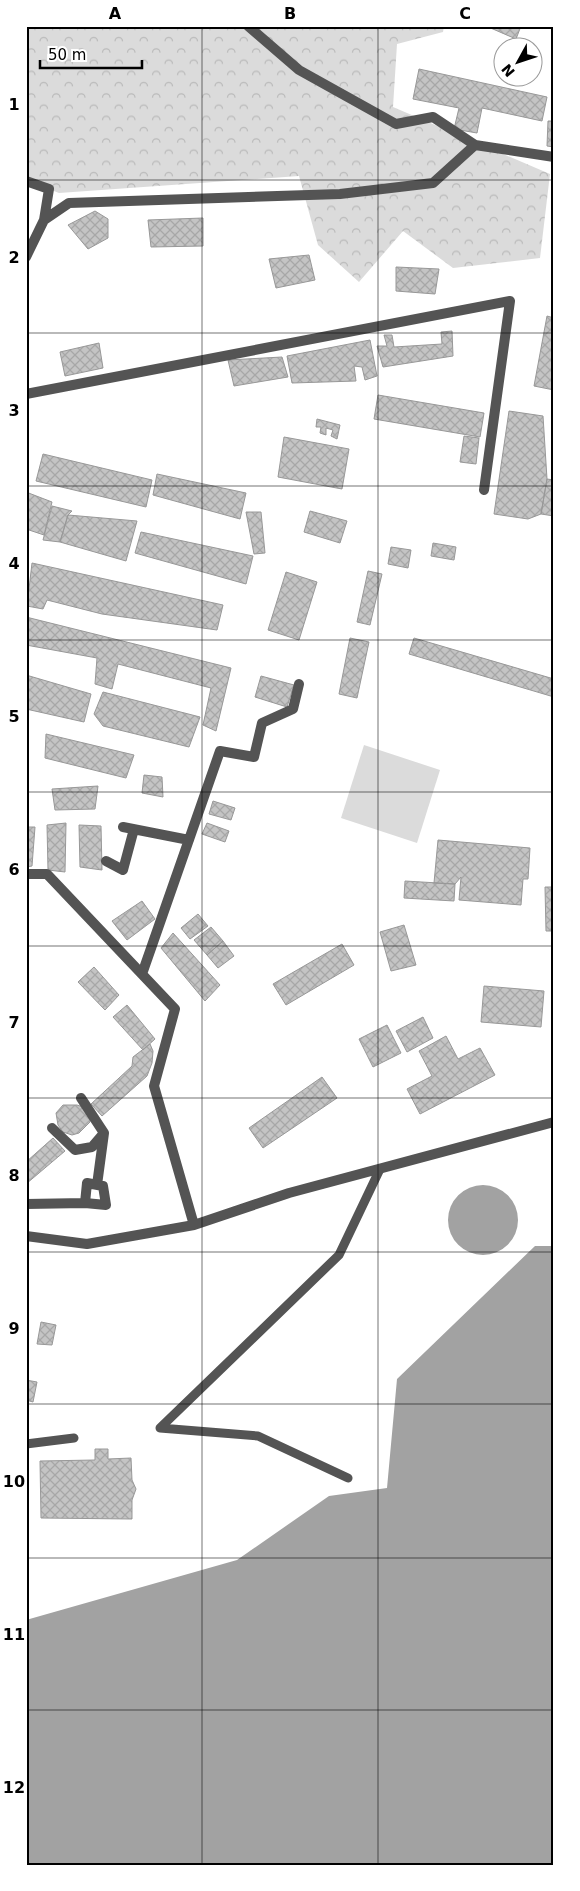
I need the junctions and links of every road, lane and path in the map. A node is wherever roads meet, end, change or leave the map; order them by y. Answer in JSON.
{"nodes":[{"id":1,"x":248,"y":26,"type":"edge"},
{"id":2,"x":475,"y":145,"type":"junction"},
{"id":3,"x":554,"y":157,"type":"edge"},
{"id":4,"x":26,"y":181,"type":"edge"},
{"id":5,"x":44,"y":220,"type":"junction"},
{"id":6,"x":26,"y":257,"type":"edge"},
{"id":7,"x":26,"y":394,"type":"edge"},
{"id":8,"x":484,"y":490,"type":"dead end"},
{"id":9,"x":299,"y":684,"type":"dead end"},
{"id":10,"x":189,"y":840,"type":"junction"},
{"id":11,"x":106,"y":861,"type":"dead end"},
{"id":12,"x":26,"y":874,"type":"edge"},
{"id":13,"x":142,"y":974,"type":"junction"},
{"id":14,"x":81,"y":1098,"type":"dead end"},
{"id":15,"x":554,"y":1122,"type":"edge"},
{"id":16,"x":52,"y":1128,"type":"dead end"},
{"id":17,"x":104,"y":1132,"type":"junction"},
{"id":18,"x":380,"y":1169,"type":"junction"},
{"id":19,"x":97,"y":1184,"type":"junction"},
{"id":20,"x":85,"y":1202,"type":"junction"},
{"id":21,"x":26,"y":1204,"type":"edge"},
{"id":22,"x":194,"y":1225,"type":"junction"},
{"id":23,"x":26,"y":1236,"type":"edge"},
{"id":24,"x":74,"y":1438,"type":"dead end"},
{"id":25,"x":26,"y":1444,"type":"edge"},
{"id":26,"x":348,"y":1478,"type":"dead end"}],
"edges":[{"from":1,"to":2,"type":"street"},
{"from":2,"to":3,"type":"street"},
{"from":2,"to":5,"type":"street"},
{"from":4,"to":5,"type":"street"},
{"from":5,"to":6,"type":"street"},
{"from":7,"to":8,"type":"street"},
{"from":9,"to":10,"type":"street"},
{"from":10,"to":11,"type":"street"},
{"from":10,"to":13,"type":"street"},
{"from":12,"to":13,"type":"street"},
{"from":13,"to":22,"type":"street"},
{"from":14,"to":17,"type":"street"},
{"from":15,"to":18,"type":"street"},
{"from":16,"to":17,"type":"street"},
{"from":17,"to":19,"type":"street"},
{"from":18,"to":22,"type":"street"},
{"from":18,"to":26,"type":"lane"},
{"from":19,"to":20,"type":"street"},
{"from":19,"to":20,"type":"street"},
{"from":20,"to":21,"type":"street"},
{"from":22,"to":23,"type":"street"},
{"from":24,"to":25,"type":"lane"}]}
